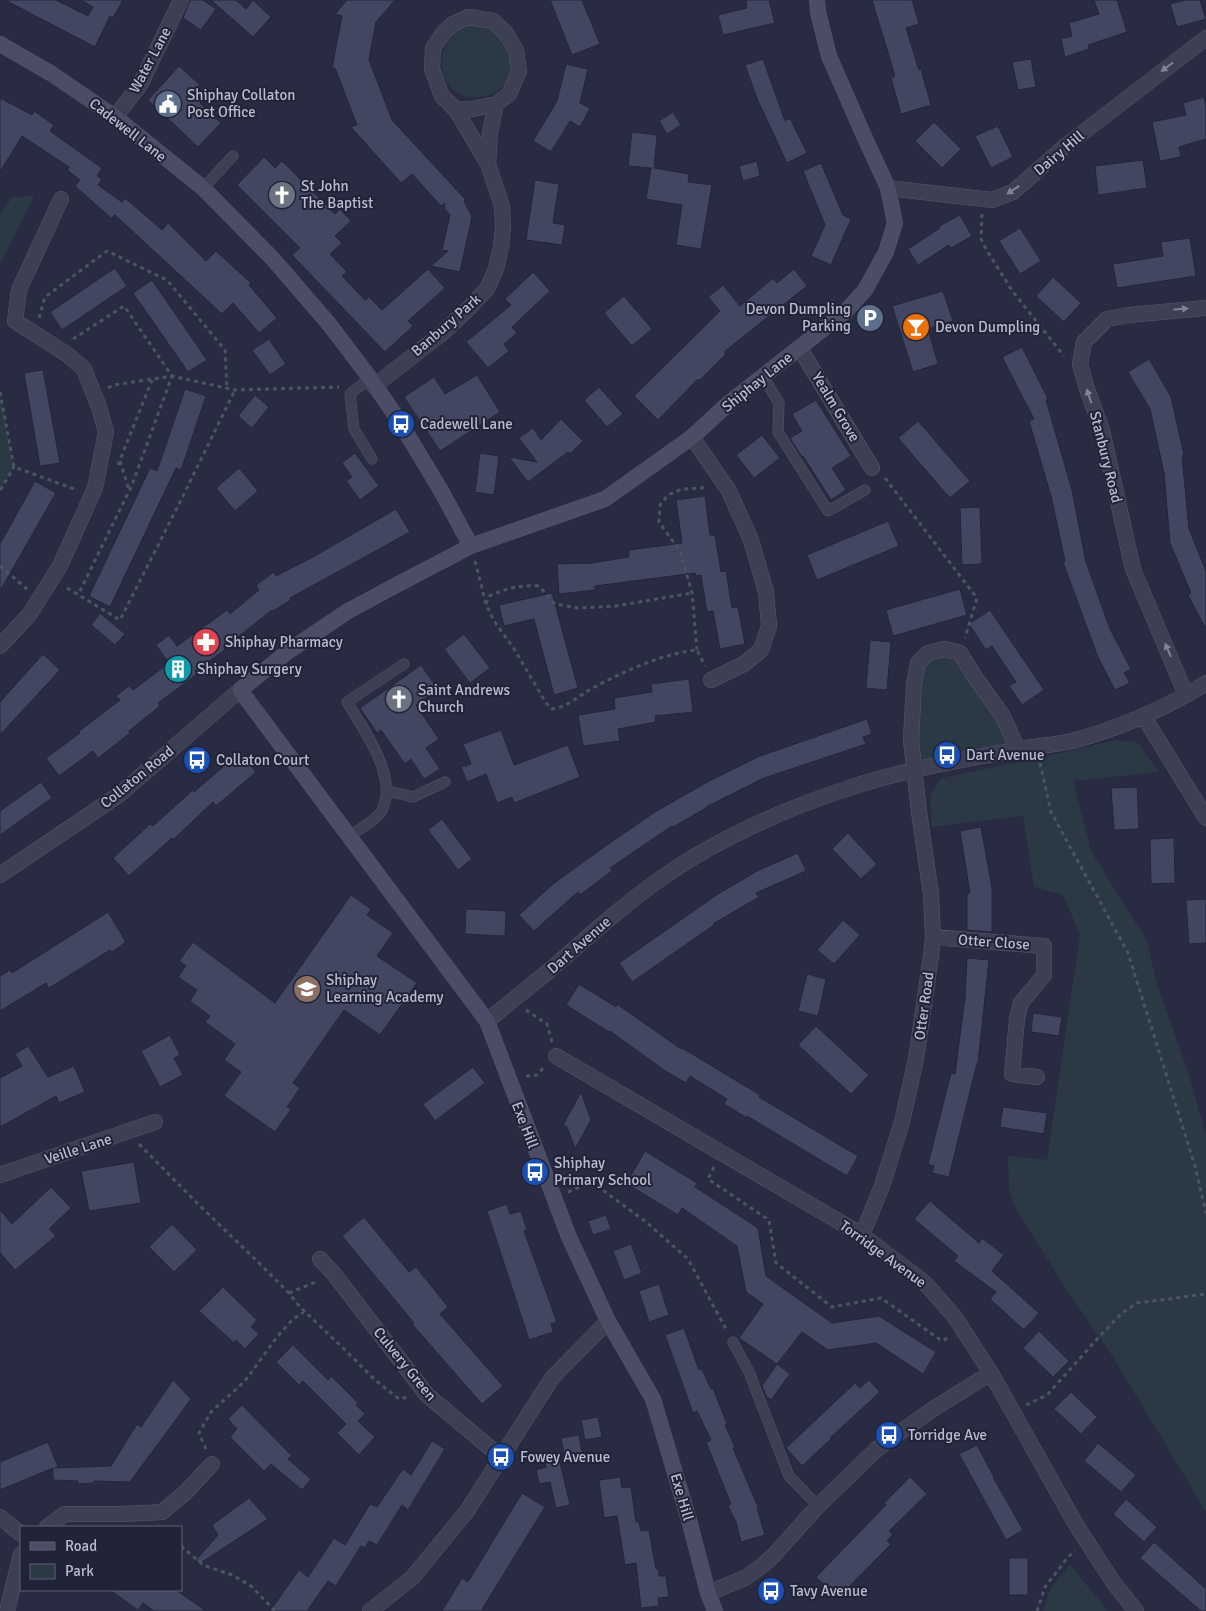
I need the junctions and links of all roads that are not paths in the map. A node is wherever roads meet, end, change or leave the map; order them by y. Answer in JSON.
{"nodes":[{"id":1,"x":181,"y":0,"type":"edge"},
{"id":2,"x":817,"y":0,"type":"edge"},
{"id":3,"x":1206,"y":38,"type":"edge"},
{"id":4,"x":0,"y":44,"type":"edge"},
{"id":5,"x":496,"y":104,"type":"junction"},
{"id":6,"x":456,"y":110,"type":"junction"},
{"id":7,"x":115,"y":117,"type":"junction"},
{"id":8,"x":233,"y":156,"type":"dead end"},
{"id":9,"x":488,"y":164,"type":"junction"},
{"id":10,"x":203,"y":188,"type":"junction"},
{"id":11,"x":888,"y":188,"type":"junction"},
{"id":12,"x":62,"y":199,"type":"dead end"},
{"id":13,"x":1206,"y":308,"type":"edge"},
{"id":14,"x":799,"y":347,"type":"junction"},
{"id":15,"x":763,"y":377,"type":"junction"},
{"id":16,"x":372,"y":382,"type":"junction"},
{"id":17,"x":692,"y":437,"type":"junction"},
{"id":18,"x":372,"y":459,"type":"dead end"},
{"id":19,"x":872,"y":468,"type":"road end"},
{"id":20,"x":865,"y":490,"type":"dead end"},
{"id":21,"x":471,"y":546,"type":"junction"},
{"id":22,"x":0,"y":646,"type":"edge"},
{"id":23,"x":404,"y":664,"type":"dead end"},
{"id":24,"x":711,"y":680,"type":"road end"},
{"id":25,"x":1206,"y":683,"type":"edge"},
{"id":26,"x":240,"y":690,"type":"junction"},
{"id":27,"x":1186,"y":695,"type":"junction"},
{"id":28,"x":1144,"y":717,"type":"junction"},
{"id":29,"x":1018,"y":749,"type":"junction"},
{"id":30,"x":915,"y":770,"type":"junction"},
{"id":31,"x":445,"y":782,"type":"dead end"},
{"id":32,"x":388,"y":791,"type":"junction"},
{"id":33,"x":1206,"y":818,"type":"edge"},
{"id":34,"x":350,"y":836,"type":"junction"},
{"id":35,"x":0,"y":875,"type":"edge"},
{"id":36,"x":933,"y":937,"type":"junction"},
{"id":37,"x":487,"y":1021,"type":"junction"},
{"id":38,"x":556,"y":1056,"type":"road end"},
{"id":39,"x":1037,"y":1077,"type":"dead end"},
{"id":40,"x":155,"y":1122,"type":"dead end"},
{"id":41,"x":0,"y":1174,"type":"edge"},
{"id":42,"x":862,"y":1235,"type":"junction"},
{"id":43,"x":320,"y":1259,"type":"dead end"},
{"id":44,"x":608,"y":1321,"type":"junction"},
{"id":45,"x":733,"y":1342,"type":"road end"},
{"id":46,"x":991,"y":1373,"type":"junction"},
{"id":47,"x":501,"y":1457,"type":"junction"},
{"id":48,"x":212,"y":1464,"type":"road end"},
{"id":49,"x":818,"y":1506,"type":"junction"},
{"id":50,"x":0,"y":1517,"type":"edge"},
{"id":51,"x":48,"y":1526,"type":"edge"},
{"id":52,"x":20,"y":1533,"type":"edge"},
{"id":53,"x":20,"y":1558,"type":"edge"},
{"id":54,"x":708,"y":1593,"type":"junction"},
{"id":55,"x":7,"y":1611,"type":"edge"},
{"id":56,"x":370,"y":1611,"type":"edge"},
{"id":57,"x":715,"y":1611,"type":"edge"},
{"id":58,"x":1136,"y":1611,"type":"edge"}],
"edges":[{"from":1,"to":7,"type":"street","name":"Water Lane"},
{"from":2,"to":11,"type":"street","name":"Shiphay Lane"},
{"from":3,"to":11,"type":"street","name":"Dairy Hill","one_way":true},
{"from":4,"to":7,"type":"street","name":"Cadewell Lane"},
{"from":5,"to":6,"type":"street"},
{"from":5,"to":6,"type":"street","name":"Banbury Park"},
{"from":5,"to":9,"type":"street","name":"Banbury Park"},
{"from":6,"to":9,"type":"street","name":"Banbury Park"},
{"from":7,"to":10,"type":"street","name":"Cadewell Lane"},
{"from":8,"to":10,"type":"lane"},
{"from":9,"to":16,"type":"street","name":"Banbury Park"},
{"from":10,"to":16,"type":"street","name":"Cadewell Lane"},
{"from":11,"to":14,"type":"street","name":"Shiphay Lane"},
{"from":12,"to":22,"type":"street"},
{"from":27,"to":13,"type":"street","name":"Stanbury Road","one_way":true},
{"from":14,"to":15,"type":"street","name":"Shiphay Lane"},
{"from":14,"to":19,"type":"street","name":"Yealm Grove"},
{"from":15,"to":17,"type":"street","name":"Shiphay Lane"},
{"from":15,"to":20,"type":"lane"},
{"from":16,"to":18,"type":"lane"},
{"from":16,"to":21,"type":"street","name":"Cadewell Lane"},
{"from":17,"to":21,"type":"street","name":"Shiphay Lane"},
{"from":17,"to":24,"type":"street"},
{"from":21,"to":26,"type":"street","name":"Collaton Road"},
{"from":23,"to":32,"type":"lane"},
{"from":25,"to":27,"type":"street","name":"Dart Avenue"},
{"from":26,"to":34,"type":"street","name":"Exe Hill"},
{"from":26,"to":35,"type":"street","name":"Collaton Road"},
{"from":27,"to":28,"type":"street","name":"Dart Avenue"},
{"from":28,"to":29,"type":"street","name":"Dart Avenue"},
{"from":28,"to":33,"type":"street"},
{"from":29,"to":30,"type":"street","name":"Dart Avenue"},
{"from":29,"to":30,"type":"street","name":"Otter Road"},
{"from":30,"to":36,"type":"street","name":"Otter Road"},
{"from":30,"to":37,"type":"street","name":"Dart Avenue"},
{"from":31,"to":32,"type":"lane"},
{"from":32,"to":34,"type":"lane"},
{"from":34,"to":37,"type":"street","name":"Exe Hill"},
{"from":36,"to":39,"type":"street","name":"Otter Close"},
{"from":36,"to":42,"type":"street","name":"Otter Road"},
{"from":37,"to":44,"type":"street","name":"Exe Hill"},
{"from":38,"to":42,"type":"street","name":"Torridge Avenue"},
{"from":40,"to":41,"type":"street","name":"Veille Lane"},
{"from":42,"to":46,"type":"street","name":"Torridge Avenue"},
{"from":43,"to":47,"type":"street","name":"Culvery Green"},
{"from":44,"to":47,"type":"street"},
{"from":44,"to":54,"type":"street","name":"Exe Hill"},
{"from":45,"to":49,"type":"lane"},
{"from":46,"to":49,"type":"street"},
{"from":46,"to":58,"type":"street","name":"Torridge Avenue"},
{"from":47,"to":56,"type":"street"},
{"from":48,"to":51,"type":"street"},
{"from":49,"to":54,"type":"street"},
{"from":50,"to":52,"type":"street"},
{"from":53,"to":55,"type":"street"},
{"from":54,"to":57,"type":"street","name":"Exe Hill"}]}
